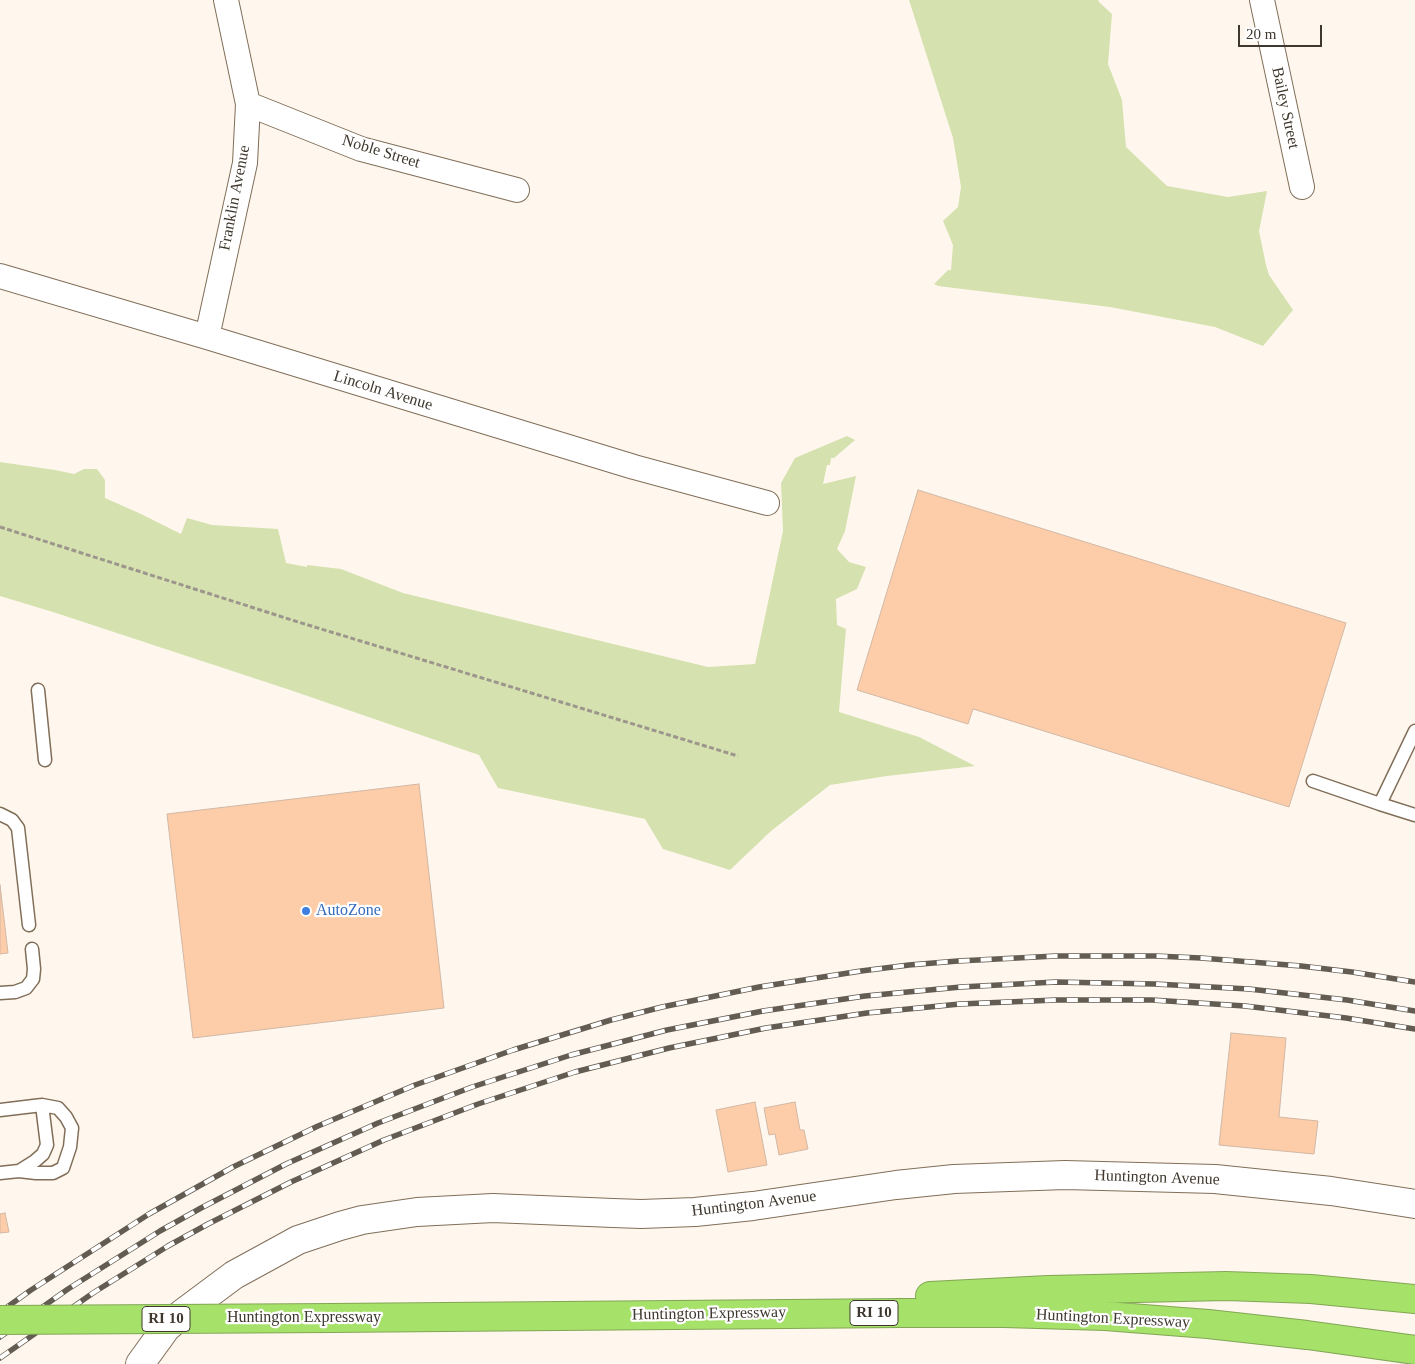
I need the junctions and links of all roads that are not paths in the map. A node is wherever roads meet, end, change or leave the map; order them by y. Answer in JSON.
{"nodes":[{"id":1,"x":226,"y":0,"type":"edge"},
{"id":2,"x":1262,"y":0,"type":"edge"},
{"id":3,"x":248,"y":104,"type":"junction"},
{"id":4,"x":1302,"y":187,"type":"dead end"},
{"id":5,"x":517,"y":190,"type":"dead end"},
{"id":6,"x":0,"y":276,"type":"edge"},
{"id":7,"x":207,"y":337,"type":"junction"},
{"id":8,"x":767,"y":503,"type":"dead end"},
{"id":9,"x":38,"y":690,"type":"dead end"},
{"id":10,"x":1415,"y":731,"type":"edge"},
{"id":11,"x":45,"y":760,"type":"dead end"},
{"id":12,"x":1313,"y":781,"type":"dead end"},
{"id":13,"x":1380,"y":804,"type":"junction"},
{"id":14,"x":0,"y":814,"type":"edge"},
{"id":15,"x":1415,"y":815,"type":"edge"},
{"id":16,"x":29,"y":925,"type":"dead end"},
{"id":17,"x":32,"y":949,"type":"dead end"},
{"id":18,"x":0,"y":993,"type":"edge"},
{"id":19,"x":42,"y":1105,"type":"junction"},
{"id":20,"x":0,"y":1110,"type":"edge"},
{"id":21,"x":19,"y":1170,"type":"junction"},
{"id":22,"x":0,"y":1173,"type":"edge"},
{"id":23,"x":1415,"y":1204,"type":"edge"},
{"id":24,"x":1415,"y":1299,"type":"edge"},
{"id":25,"x":598,"y":1315,"type":"junction"},
{"id":26,"x":0,"y":1320,"type":"edge"},
{"id":27,"x":1415,"y":1350,"type":"edge"},
{"id":28,"x":140,"y":1364,"type":"edge"}],
"edges":[{"from":1,"to":3,"type":"street","name":"Franklin Avenue"},
{"from":2,"to":4,"type":"street","name":"Bailey Street"},
{"from":3,"to":5,"type":"street","name":"Noble Street"},
{"from":3,"to":7,"type":"street","name":"Franklin Avenue"},
{"from":6,"to":7,"type":"street","name":"Lincoln Avenue"},
{"from":7,"to":8,"type":"street","name":"Lincoln Avenue"},
{"from":9,"to":11,"type":"lane"},
{"from":10,"to":13,"type":"lane"},
{"from":12,"to":13,"type":"lane"},
{"from":13,"to":15,"type":"lane"},
{"from":14,"to":16,"type":"lane"},
{"from":17,"to":18,"type":"lane"},
{"from":19,"to":20,"type":"lane"},
{"from":19,"to":21,"type":"lane"},
{"from":19,"to":21,"type":"lane"},
{"from":21,"to":22,"type":"lane"},
{"from":23,"to":28,"type":"main road","name":"Huntington Avenue"},
{"from":24,"to":25,"type":"highway"},
{"from":25,"to":26,"type":"highway","name":"Huntington Expressway","number":"RI 10","bridge":true},
{"from":25,"to":27,"type":"highway","name":"Huntington Expressway","number":"RI 10"}]}
